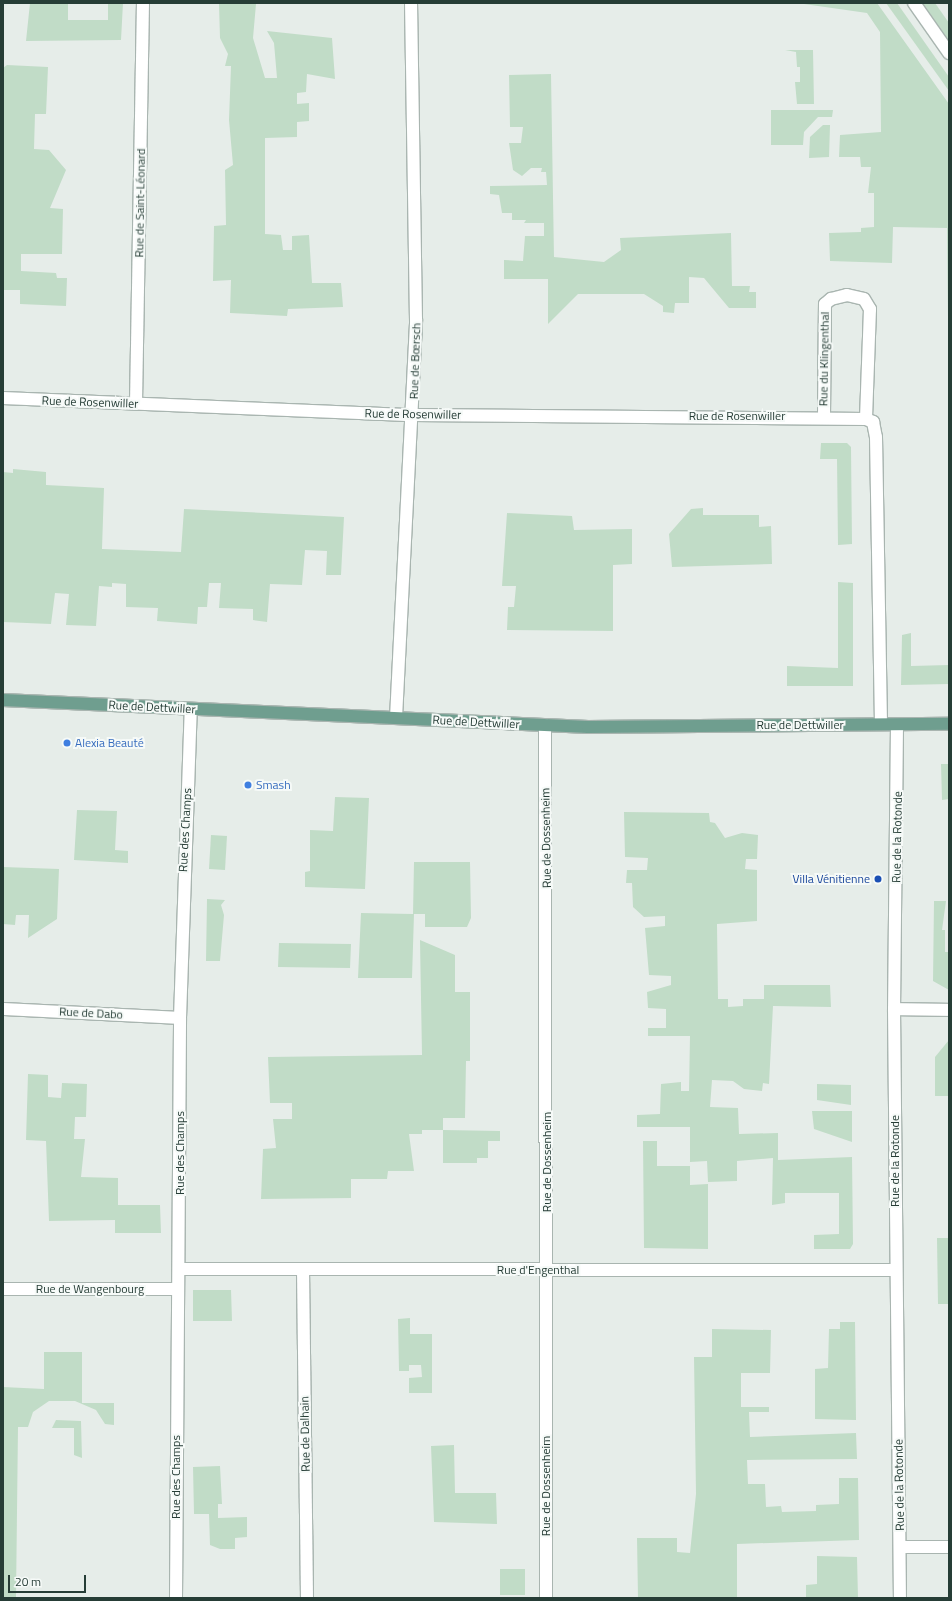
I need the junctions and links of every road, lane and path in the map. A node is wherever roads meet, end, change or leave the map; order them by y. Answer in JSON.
{"nodes":[{"id":1,"x":143,"y":3,"type":"edge"},
{"id":2,"x":411,"y":3,"type":"edge"},
{"id":3,"x":914,"y":3,"type":"edge"},
{"id":4,"x":949,"y":53,"type":"edge"},
{"id":5,"x":3,"y":398,"type":"edge"},
{"id":6,"x":136,"y":403,"type":"junction"},
{"id":7,"x":413,"y":415,"type":"junction"},
{"id":8,"x":824,"y":417,"type":"junction"},
{"id":9,"x":866,"y":419,"type":"junction"},
{"id":10,"x":3,"y":700,"type":"edge"},
{"id":11,"x":191,"y":709,"type":"junction"},
{"id":12,"x":396,"y":718,"type":"junction"},
{"id":13,"x":881,"y":724,"type":"junction"},
{"id":14,"x":949,"y":724,"type":"edge"},
{"id":15,"x":545,"y":725,"type":"junction"},
{"id":16,"x":897,"y":725,"type":"junction"},
{"id":17,"x":3,"y":1009,"type":"edge"},
{"id":18,"x":894,"y":1009,"type":"junction"},
{"id":19,"x":949,"y":1010,"type":"edge"},
{"id":20,"x":180,"y":1018,"type":"junction"},
{"id":21,"x":180,"y":1268,"type":"junction"},
{"id":22,"x":303,"y":1270,"type":"junction"},
{"id":23,"x":547,"y":1270,"type":"junction"},
{"id":24,"x":896,"y":1270,"type":"junction"},
{"id":25,"x":3,"y":1289,"type":"edge"},
{"id":26,"x":177,"y":1289,"type":"junction"},
{"id":27,"x":900,"y":1547,"type":"junction"},
{"id":28,"x":949,"y":1547,"type":"edge"},
{"id":29,"x":176,"y":1598,"type":"edge"},
{"id":30,"x":307,"y":1598,"type":"edge"},
{"id":31,"x":546,"y":1598,"type":"edge"},
{"id":32,"x":900,"y":1598,"type":"edge"}],
"edges":[{"from":1,"to":6,"type":"street","name":"Rue de Saint-Léonard"},
{"from":2,"to":7,"type":"street","name":"Rue de Bœrsch"},
{"from":3,"to":4,"type":"street"},
{"from":5,"to":6,"type":"street","name":"Rue de Rosenwiller"},
{"from":6,"to":7,"type":"street","name":"Rue de Rosenwiller"},
{"from":7,"to":8,"type":"street","name":"Rue de Rosenwiller"},
{"from":7,"to":12,"type":"street","name":"Rue de Bœrsch"},
{"from":8,"to":9,"type":"street","name":"Rue du Klingenthal"},
{"from":8,"to":9,"type":"street","name":"Rue du Klingenthal"},
{"from":9,"to":13,"type":"street"},
{"from":10,"to":11,"type":"main road","name":"Rue de Dettwiller"},
{"from":11,"to":12,"type":"main road","name":"Rue de Dettwiller"},
{"from":11,"to":20,"type":"street","name":"Rue des Champs"},
{"from":12,"to":15,"type":"main road","name":"Rue de Dettwiller"},
{"from":13,"to":15,"type":"main road","name":"Rue de Dettwiller"},
{"from":13,"to":16,"type":"main road","name":"Rue de Dettwiller"},
{"from":14,"to":16,"type":"main road","name":"Rue de Dettwiller"},
{"from":15,"to":23,"type":"street","name":"Rue de Dossenheim"},
{"from":16,"to":18,"type":"street","name":"Rue de la Rotonde"},
{"from":17,"to":20,"type":"street","name":"Rue de Dabo"},
{"from":18,"to":19,"type":"street"},
{"from":18,"to":24,"type":"street","name":"Rue de la Rotonde"},
{"from":20,"to":21,"type":"street","name":"Rue des Champs"},
{"from":21,"to":22,"type":"street","name":"Rue d'Engenthal"},
{"from":21,"to":26,"type":"street","name":"Rue des Champs"},
{"from":22,"to":23,"type":"street","name":"Rue d'Engenthal"},
{"from":22,"to":30,"type":"street","name":"Rue de Dalhain"},
{"from":23,"to":24,"type":"street","name":"Rue d'Engenthal"},
{"from":23,"to":31,"type":"street","name":"Rue de Dossenheim"},
{"from":24,"to":27,"type":"street","name":"Rue de la Rotonde"},
{"from":25,"to":26,"type":"street","name":"Rue de Wangenbourg"},
{"from":26,"to":29,"type":"street","name":"Rue des Champs"},
{"from":27,"to":28,"type":"street"},
{"from":27,"to":32,"type":"street","name":"Rue de la Rotonde"}]}
